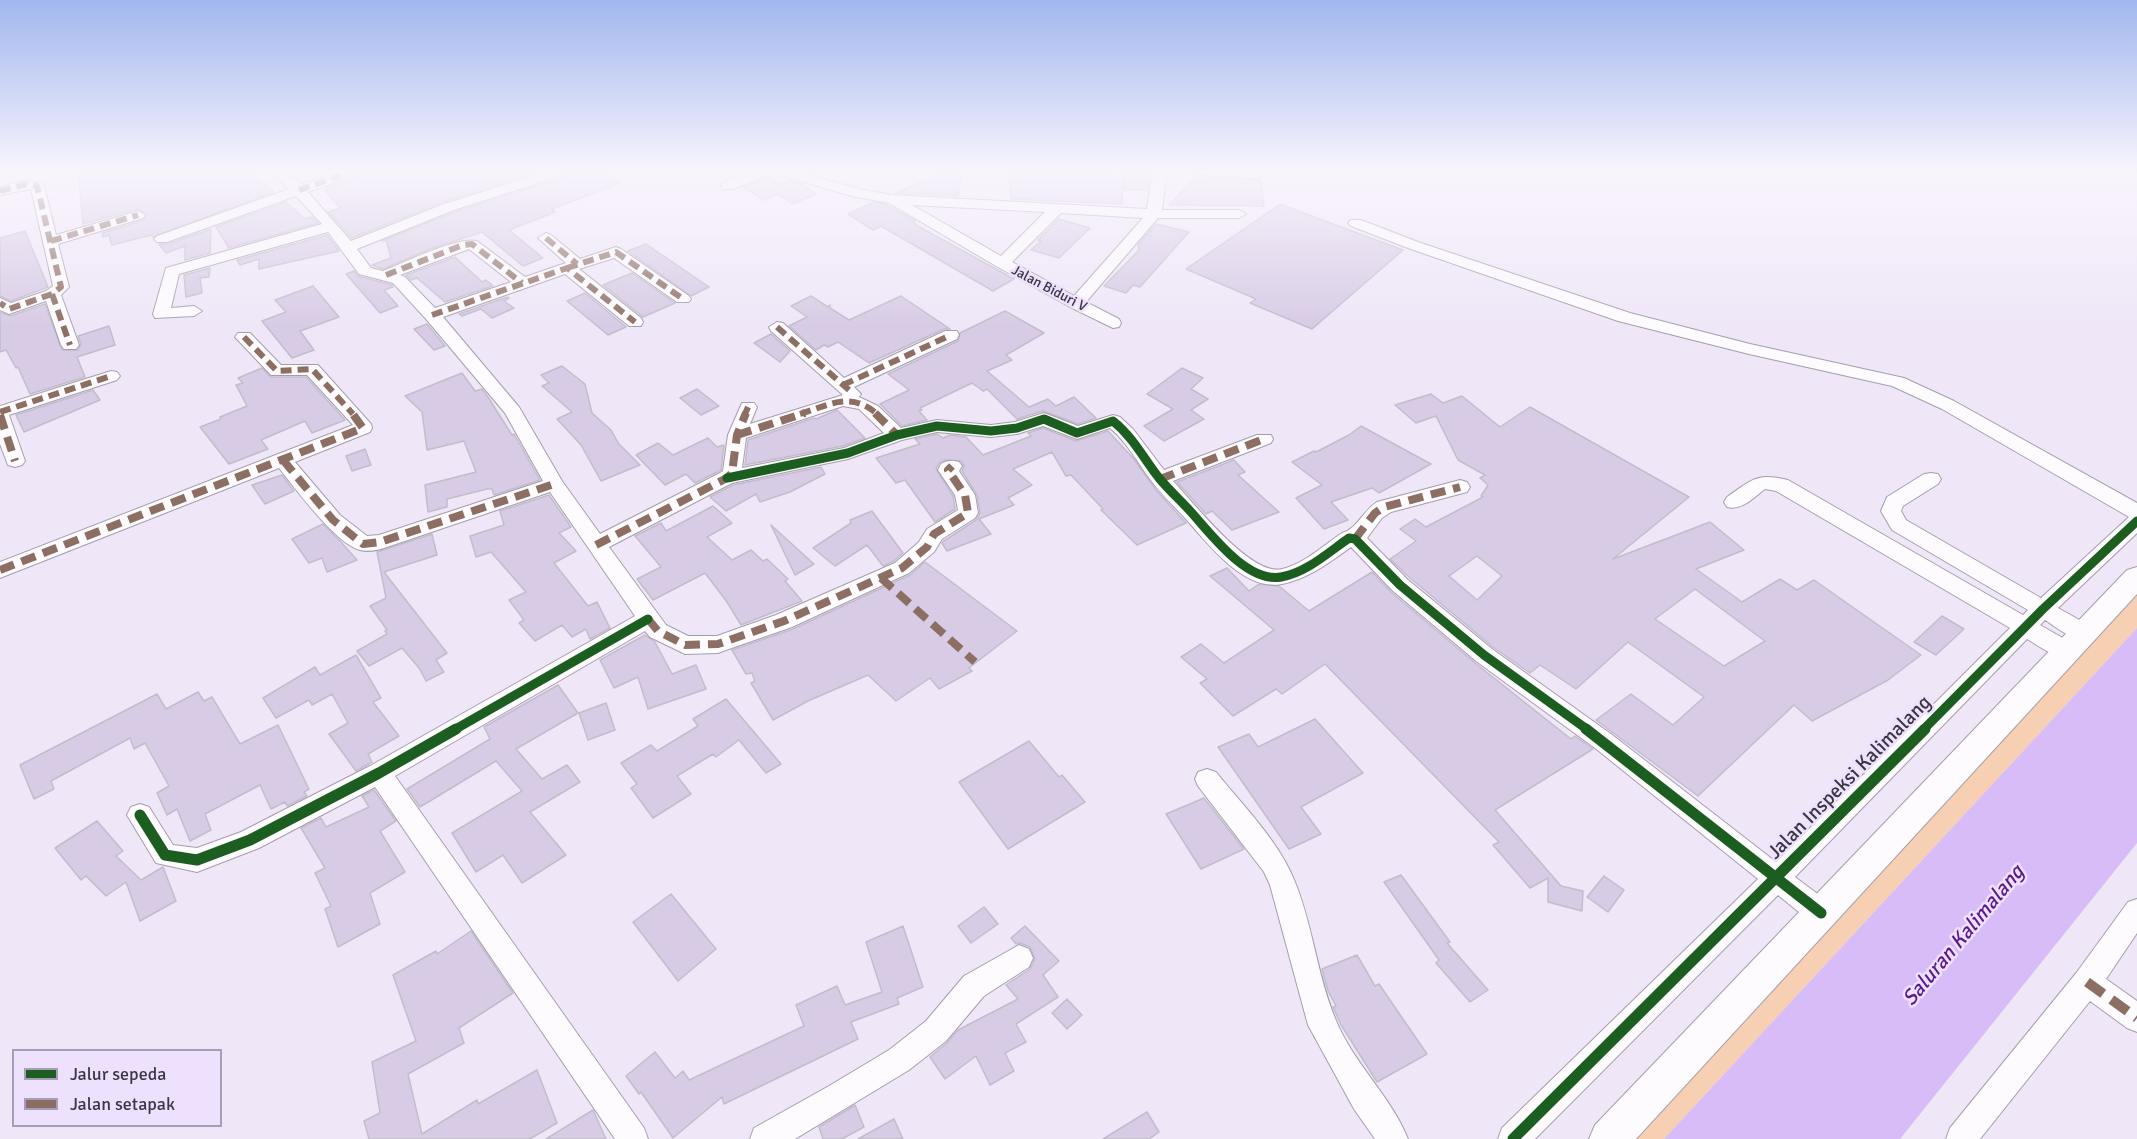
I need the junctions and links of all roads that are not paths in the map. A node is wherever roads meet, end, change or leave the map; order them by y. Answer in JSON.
{"nodes":[{"id":1,"x":46,"y":223,"type":"edge"},
{"id":2,"x":111,"y":223,"type":"edge"},
{"id":3,"x":206,"y":223,"type":"edge"},
{"id":4,"x":329,"y":223,"type":"edge"},
{"id":5,"x":409,"y":223,"type":"edge"},
{"id":6,"x":934,"y":223,"type":"edge"},
{"id":7,"x":1043,"y":223,"type":"edge"},
{"id":8,"x":1146,"y":223,"type":"edge"},
{"id":9,"x":1356,"y":223,"type":"dead end"},
{"id":10,"x":332,"y":226,"type":"junction"},
{"id":11,"x":546,"y":238,"type":"dead end"},
{"id":12,"x":162,"y":239,"type":"dead end"},
{"id":13,"x":51,"y":241,"type":"junction"},
{"id":14,"x":349,"y":247,"type":"junction"},
{"id":15,"x":1002,"y":263,"type":"junction"},
{"id":16,"x":572,"y":266,"type":"junction"},
{"id":17,"x":386,"y":275,"type":"junction"},
{"id":18,"x":522,"y":283,"type":"junction"},
{"id":19,"x":52,"y":294,"type":"junction"},
{"id":20,"x":683,"y":299,"type":"dead end"},
{"id":21,"x":0,"y":303,"type":"edge"},
{"id":22,"x":1076,"y":304,"type":"junction"},
{"id":23,"x":194,"y":311,"type":"dead end"},
{"id":24,"x":432,"y":315,"type":"junction"},
{"id":25,"x":635,"y":322,"type":"dead end"},
{"id":26,"x":1113,"y":323,"type":"dead end"},
{"id":27,"x":777,"y":327,"type":"dead end"},
{"id":28,"x":951,"y":334,"type":"dead end"},
{"id":29,"x":244,"y":336,"type":"dead end"},
{"id":30,"x":70,"y":345,"type":"dead end"},
{"id":31,"x":111,"y":376,"type":"dead end"},
{"id":32,"x":843,"y":385,"type":"junction"},
{"id":33,"x":859,"y":400,"type":"junction"},
{"id":34,"x":748,"y":407,"type":"dead end"},
{"id":35,"x":0,"y":413,"type":"edge"},
{"id":36,"x":737,"y":435,"type":"junction"},
{"id":37,"x":897,"y":435,"type":"junction"},
{"id":38,"x":1264,"y":439,"type":"dead end"},
{"id":39,"x":15,"y":460,"type":"dead end"},
{"id":40,"x":283,"y":460,"type":"junction"},
{"id":41,"x":952,"y":466,"type":"dead end"},
{"id":42,"x":727,"y":478,"type":"junction"},
{"id":43,"x":1160,"y":479,"type":"junction"},
{"id":44,"x":1931,"y":479,"type":"dead end"},
{"id":45,"x":554,"y":484,"type":"junction"},
{"id":46,"x":1460,"y":487,"type":"dead end"},
{"id":47,"x":1734,"y":502,"type":"dead end"},
{"id":48,"x":2137,"y":512,"type":"edge"},
{"id":49,"x":2137,"y":521,"type":"edge"},
{"id":50,"x":1355,"y":539,"type":"junction"},
{"id":51,"x":596,"y":545,"type":"junction"},
{"id":52,"x":0,"y":570,"type":"edge"},
{"id":53,"x":2137,"y":578,"type":"edge"},
{"id":54,"x":2043,"y":609,"type":"junction"},
{"id":55,"x":648,"y":619,"type":"junction"},
{"id":56,"x":2025,"y":627,"type":"junction"},
{"id":57,"x":2076,"y":642,"type":"junction"},
{"id":58,"x":379,"y":773,"type":"junction"},
{"id":59,"x":1207,"y":779,"type":"dead end"},
{"id":60,"x":141,"y":815,"type":"dead end"},
{"id":61,"x":1777,"y":878,"type":"junction"},
{"id":62,"x":2137,"y":911,"type":"edge"},
{"id":63,"x":1821,"y":912,"type":"junction"},
{"id":64,"x":1019,"y":958,"type":"dead end"},
{"id":65,"x":2087,"y":981,"type":"junction"},
{"id":66,"x":2137,"y":1017,"type":"edge"},
{"id":67,"x":633,"y":1139,"type":"edge"},
{"id":68,"x":765,"y":1139,"type":"edge"},
{"id":69,"x":1393,"y":1139,"type":"edge"},
{"id":70,"x":1513,"y":1139,"type":"edge"},
{"id":71,"x":1609,"y":1139,"type":"edge"},
{"id":72,"x":1961,"y":1139,"type":"edge"}],
"edges":[{"from":1,"to":13,"type":"street"},
{"from":2,"to":13,"type":"street"},
{"from":3,"to":12,"type":"street"},
{"from":4,"to":10,"type":"street"},
{"from":5,"to":14,"type":"street"},
{"from":6,"to":15,"type":"street","name":"Jalan Biduri V"},
{"from":7,"to":15,"type":"street"},
{"from":8,"to":22,"type":"street"},
{"from":9,"to":48,"type":"street"},
{"from":10,"to":14,"type":"street"},
{"from":10,"to":23,"type":"street"},
{"from":11,"to":16,"type":"street"},
{"from":13,"to":19,"type":"street"},
{"from":14,"to":17,"type":"street"},
{"from":15,"to":22,"type":"street","name":"Jalan Biduri V"},
{"from":16,"to":18,"type":"street"},
{"from":16,"to":20,"type":"street"},
{"from":16,"to":25,"type":"street"},
{"from":17,"to":18,"type":"street"},
{"from":17,"to":24,"type":"street"},
{"from":18,"to":24,"type":"street"},
{"from":19,"to":21,"type":"street"},
{"from":19,"to":30,"type":"street"},
{"from":22,"to":26,"type":"street","name":"Jalan Biduri V"},
{"from":24,"to":45,"type":"street"},
{"from":27,"to":32,"type":"street"},
{"from":28,"to":32,"type":"street"},
{"from":29,"to":40,"type":"street"},
{"from":31,"to":35,"type":"street"},
{"from":32,"to":33,"type":"street"},
{"from":33,"to":36,"type":"street"},
{"from":33,"to":37,"type":"street"},
{"from":34,"to":36,"type":"street"},
{"from":35,"to":39,"type":"street"},
{"from":36,"to":42,"type":"street"},
{"from":37,"to":42,"type":"street"},
{"from":37,"to":43,"type":"street"},
{"from":38,"to":43,"type":"street"},
{"from":40,"to":45,"type":"street"},
{"from":40,"to":52,"type":"street"},
{"from":41,"to":55,"type":"street"},
{"from":42,"to":51,"type":"street"},
{"from":43,"to":50,"type":"street"},
{"from":44,"to":54,"type":"street"},
{"from":45,"to":51,"type":"street"},
{"from":46,"to":50,"type":"street"},
{"from":47,"to":56,"type":"street"},
{"from":49,"to":54,"type":"street","name":"Jalan Inspeksi Kalimalang"},
{"from":50,"to":61,"type":"street"},
{"from":51,"to":55,"type":"street"},
{"from":53,"to":57,"type":"main road"},
{"from":54,"to":56,"type":"street","name":"Jalan Inspeksi Kalimalang"},
{"from":54,"to":57,"type":"street"},
{"from":55,"to":58,"type":"street"},
{"from":56,"to":57,"type":"street"},
{"from":56,"to":61,"type":"street","name":"Jalan Inspeksi Kalimalang"},
{"from":57,"to":63,"type":"main road"},
{"from":58,"to":60,"type":"street"},
{"from":58,"to":67,"type":"street"},
{"from":59,"to":69,"type":"street"},
{"from":61,"to":63,"type":"street"},
{"from":61,"to":70,"type":"street","name":"Jalan Inspeksi Kalimalang"},
{"from":62,"to":65,"type":"street"},
{"from":63,"to":71,"type":"main road"},
{"from":64,"to":68,"type":"street"},
{"from":65,"to":66,"type":"street"},
{"from":65,"to":72,"type":"street"}]}
